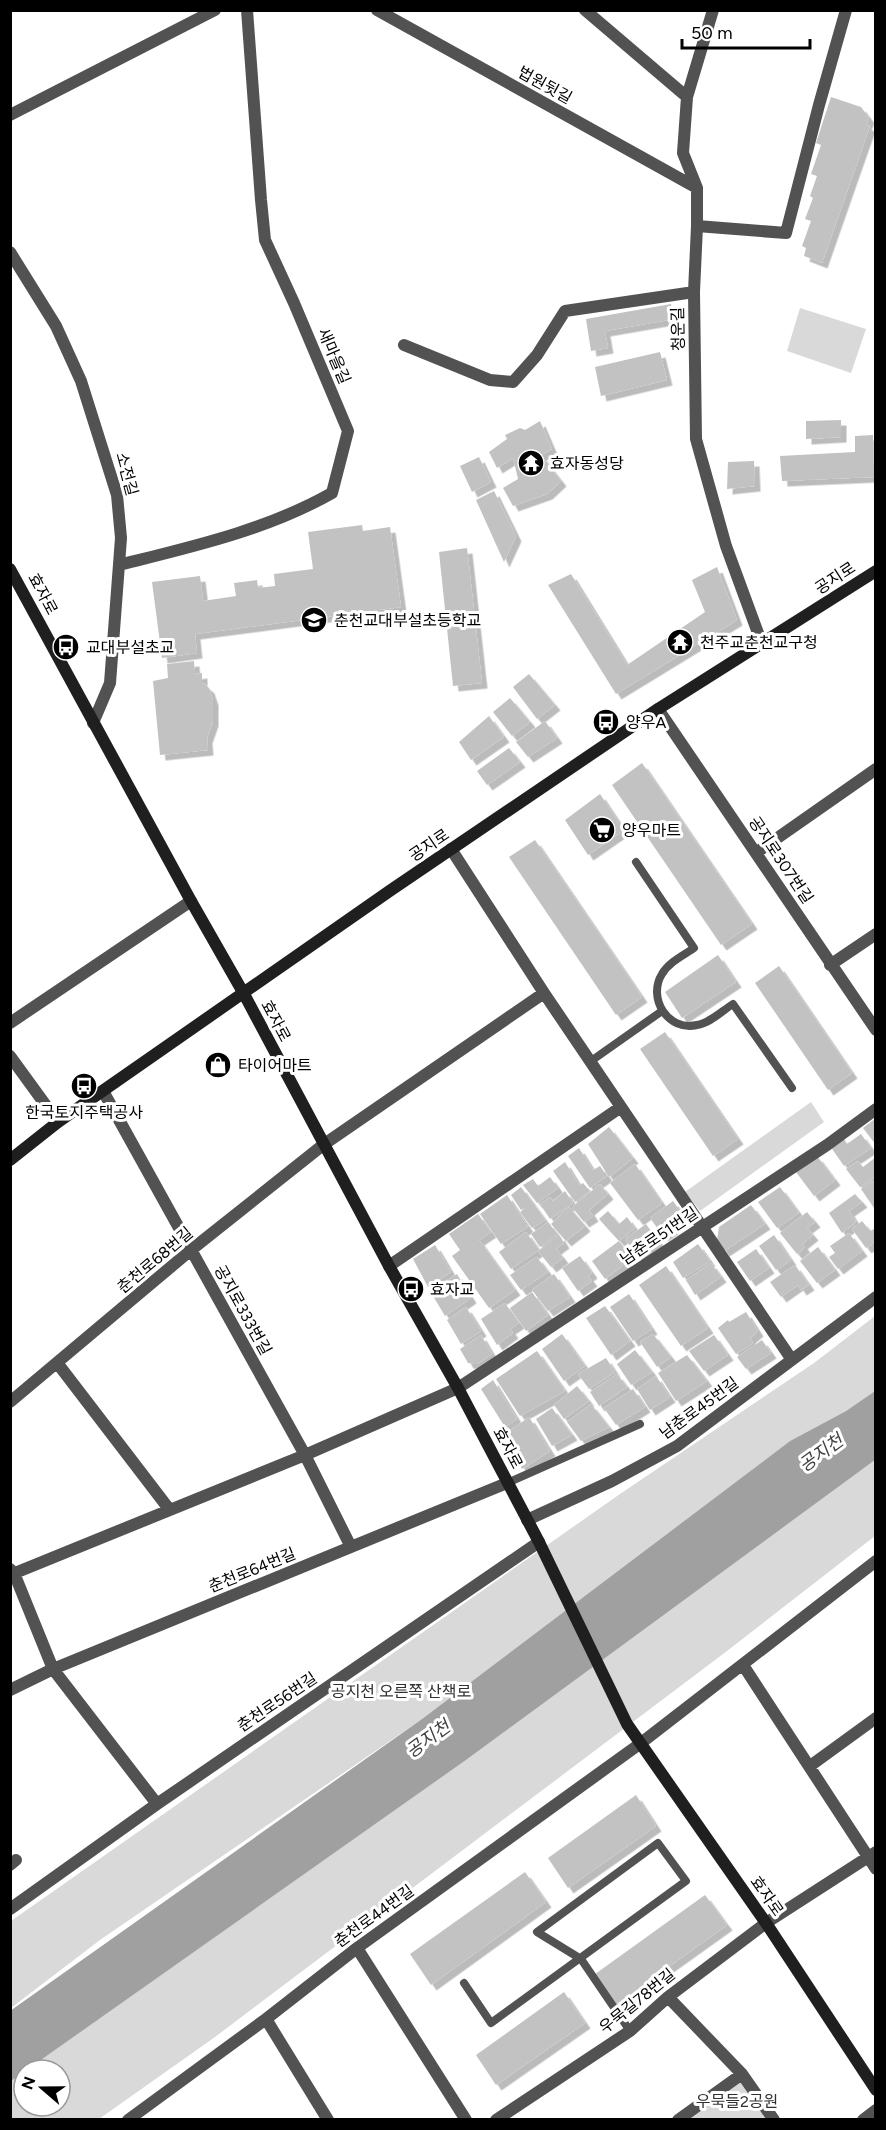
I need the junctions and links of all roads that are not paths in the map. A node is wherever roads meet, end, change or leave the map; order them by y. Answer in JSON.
{"nodes":[{"id":1,"x":215,"y":10,"type":"edge"},
{"id":2,"x":247,"y":10,"type":"edge"},
{"id":3,"x":377,"y":10,"type":"edge"},
{"id":4,"x":585,"y":10,"type":"edge"},
{"id":5,"x":713,"y":10,"type":"edge"},
{"id":6,"x":846,"y":10,"type":"edge"},
{"id":7,"x":687,"y":97,"type":"junction"},
{"id":8,"x":10,"y":116,"type":"edge"},
{"id":9,"x":697,"y":188,"type":"junction"},
{"id":10,"x":697,"y":225,"type":"junction"},
{"id":11,"x":10,"y":252,"type":"edge"},
{"id":12,"x":694,"y":292,"type":"junction"},
{"id":13,"x":404,"y":345,"type":"dead end"},
{"id":14,"x":119,"y":565,"type":"junction"},
{"id":15,"x":876,"y":571,"type":"edge"},
{"id":16,"x":12,"y":575,"type":"edge"},
{"id":17,"x":762,"y":644,"type":"junction"},
{"id":18,"x":658,"y":709,"type":"junction"},
{"id":19,"x":93,"y":723,"type":"junction"},
{"id":20,"x":876,"y":769,"type":"edge"},
{"id":21,"x":451,"y":849,"type":"junction"},
{"id":22,"x":756,"y":853,"type":"junction"},
{"id":23,"x":636,"y":862,"type":"dead end"},
{"id":24,"x":191,"y":901,"type":"junction"},
{"id":25,"x":876,"y":934,"type":"edge"},
{"id":26,"x":830,"y":965,"type":"junction"},
{"id":27,"x":543,"y":993,"type":"junction"},
{"id":28,"x":244,"y":994,"type":"junction"},
{"id":29,"x":662,"y":1011,"type":"junction"},
{"id":30,"x":10,"y":1023,"type":"edge"},
{"id":31,"x":876,"y":1030,"type":"edge"},
{"id":32,"x":10,"y":1056,"type":"edge"},
{"id":33,"x":591,"y":1061,"type":"junction"},
{"id":34,"x":792,"y":1088,"type":"dead end"},
{"id":35,"x":104,"y":1091,"type":"junction"},
{"id":36,"x":621,"y":1107,"type":"junction"},
{"id":37,"x":876,"y":1108,"type":"edge"},
{"id":38,"x":58,"y":1122,"type":"junction"},
{"id":39,"x":323,"y":1145,"type":"junction"},
{"id":40,"x":10,"y":1160,"type":"edge"},
{"id":41,"x":703,"y":1226,"type":"junction"},
{"id":42,"x":191,"y":1250,"type":"junction"},
{"id":43,"x":389,"y":1266,"type":"junction"},
{"id":44,"x":876,"y":1298,"type":"edge"},
{"id":45,"x":792,"y":1360,"type":"junction"},
{"id":46,"x":58,"y":1364,"type":"junction"},
{"id":47,"x":458,"y":1388,"type":"junction"},
{"id":48,"x":10,"y":1402,"type":"edge"},
{"id":49,"x":640,"y":1424,"type":"dead end"},
{"id":50,"x":304,"y":1455,"type":"junction"},
{"id":51,"x":507,"y":1483,"type":"junction"},
{"id":52,"x":169,"y":1509,"type":"junction"},
{"id":53,"x":527,"y":1521,"type":"junction"},
{"id":54,"x":351,"y":1547,"type":"junction"},
{"id":55,"x":541,"y":1548,"type":"junction"},
{"id":56,"x":876,"y":1561,"type":"edge"},
{"id":57,"x":12,"y":1573,"type":"edge"},
{"id":58,"x":743,"y":1665,"type":"junction"},
{"id":59,"x":53,"y":1669,"type":"junction"},
{"id":60,"x":10,"y":1690,"type":"edge"},
{"id":61,"x":876,"y":1718,"type":"edge"},
{"id":62,"x":641,"y":1743,"type":"junction"},
{"id":63,"x":810,"y":1766,"type":"junction"},
{"id":64,"x":157,"y":1804,"type":"junction"},
{"id":65,"x":872,"y":1855,"type":"edge"},
{"id":66,"x":876,"y":1869,"type":"edge"},
{"id":67,"x":10,"y":1909,"type":"edge"},
{"id":68,"x":766,"y":1923,"type":"junction"},
{"id":69,"x":357,"y":1948,"type":"junction"},
{"id":70,"x":581,"y":1959,"type":"junction"},
{"id":71,"x":464,"y":1983,"type":"dead end"},
{"id":72,"x":668,"y":1996,"type":"junction"},
{"id":73,"x":266,"y":2019,"type":"junction"},
{"id":74,"x":630,"y":2031,"type":"junction"},
{"id":75,"x":742,"y":2074,"type":"junction"},
{"id":76,"x":876,"y":2090,"type":"edge"},
{"id":77,"x":876,"y":2110,"type":"edge"},
{"id":78,"x":322,"y":2117,"type":"edge"},
{"id":79,"x":128,"y":2120,"type":"edge"},
{"id":80,"x":466,"y":2120,"type":"edge"},
{"id":81,"x":496,"y":2120,"type":"edge"},
{"id":82,"x":678,"y":2120,"type":"edge"},
{"id":83,"x":774,"y":2120,"type":"edge"},
{"id":84,"x":863,"y":2120,"type":"edge"}],
"edges":[{"from":1,"to":8,"type":"street"},
{"from":2,"to":14,"type":"street","name":"새마을길"},
{"from":3,"to":9,"type":"street","name":"법원뒷길"},
{"from":4,"to":7,"type":"street"},
{"from":5,"to":7,"type":"street","name":"청운길"},
{"from":6,"to":10,"type":"street"},
{"from":7,"to":9,"type":"street","name":"청운길"},
{"from":9,"to":10,"type":"street","name":"청운길"},
{"from":10,"to":12,"type":"street","name":"청운길"},
{"from":11,"to":14,"type":"street","name":"소전길"},
{"from":12,"to":13,"type":"street"},
{"from":12,"to":17,"type":"street","name":"청운길"},
{"from":14,"to":19,"type":"street","name":"소전길"},
{"from":15,"to":17,"type":"street","name":"공지로"},
{"from":16,"to":19,"type":"street","name":"효자로"},
{"from":17,"to":18,"type":"street","name":"공지로"},
{"from":18,"to":21,"type":"street","name":"공지로"},
{"from":18,"to":22,"type":"street","name":"공지로307번길"},
{"from":19,"to":24,"type":"street","name":"효자로"},
{"from":20,"to":22,"type":"street"},
{"from":21,"to":27,"type":"street"},
{"from":21,"to":28,"type":"street","name":"공지로"},
{"from":22,"to":26,"type":"street","name":"공지로307번길"},
{"from":23,"to":29,"type":"lane"},
{"from":24,"to":28,"type":"street","name":"효자로"},
{"from":24,"to":30,"type":"street"},
{"from":25,"to":26,"type":"street"},
{"from":26,"to":31,"type":"street","name":"공지로307번길"},
{"from":27,"to":33,"type":"street"},
{"from":27,"to":39,"type":"street","name":"춘천로68번길"},
{"from":28,"to":35,"type":"street","name":"공지로"},
{"from":28,"to":39,"type":"street","name":"효자로"},
{"from":29,"to":33,"type":"lane"},
{"from":29,"to":34,"type":"lane"},
{"from":32,"to":38,"type":"street"},
{"from":33,"to":36,"type":"street"},
{"from":35,"to":38,"type":"street","name":"공지로"},
{"from":35,"to":42,"type":"street","name":"공지로333번길"},
{"from":36,"to":41,"type":"street"},
{"from":36,"to":43,"type":"street"},
{"from":37,"to":41,"type":"street","name":"남춘로51번길"},
{"from":38,"to":40,"type":"street","name":"공지로"},
{"from":39,"to":42,"type":"street","name":"춘천로68번길"},
{"from":39,"to":43,"type":"street","name":"효자로"},
{"from":41,"to":45,"type":"street"},
{"from":41,"to":47,"type":"street","name":"남춘로51번길"},
{"from":42,"to":46,"type":"street","name":"춘천로68번길"},
{"from":42,"to":50,"type":"street","name":"공지로333번길"},
{"from":43,"to":47,"type":"street","name":"효자로"},
{"from":44,"to":45,"type":"street","name":"남춘로45번길"},
{"from":45,"to":53,"type":"street","name":"남춘로45번길"},
{"from":46,"to":48,"type":"street","name":"춘천로68번길"},
{"from":46,"to":52,"type":"street"},
{"from":47,"to":50,"type":"street","name":"남춘로51번길"},
{"from":47,"to":51,"type":"street","name":"효자로"},
{"from":49,"to":51,"type":"lane","name":"남춘로45번길"},
{"from":50,"to":52,"type":"street","name":"남춘로51번길"},
{"from":50,"to":54,"type":"street","name":"공지로333번길"},
{"from":51,"to":53,"type":"street","name":"효자로"},
{"from":51,"to":54,"type":"street","name":"춘천로64번길"},
{"from":52,"to":57,"type":"street","name":"남춘로51번길"},
{"from":53,"to":55,"type":"street","name":"효자로"},
{"from":54,"to":59,"type":"street","name":"춘천로64번길"},
{"from":55,"to":62,"type":"street","name":"효자로"},
{"from":55,"to":64,"type":"street","name":"춘천로56번길"},
{"from":56,"to":58,"type":"street","name":"춘천로44번길"},
{"from":57,"to":59,"type":"street"},
{"from":58,"to":62,"type":"street","name":"춘천로44번길"},
{"from":58,"to":63,"type":"street"},
{"from":59,"to":60,"type":"street","name":"춘천로64번길"},
{"from":59,"to":64,"type":"street"},
{"from":61,"to":63,"type":"street"},
{"from":62,"to":68,"type":"street","name":"효자로"},
{"from":62,"to":69,"type":"street","name":"춘천로44번길"},
{"from":63,"to":65,"type":"street"},
{"from":64,"to":67,"type":"street","name":"춘천로56번길"},
{"from":65,"to":66,"type":"street"},
{"from":65,"to":68,"type":"street","name":"우묵길78번길"},
{"from":68,"to":72,"type":"street","name":"우묵길78번길"},
{"from":68,"to":76,"type":"street","name":"효자로"},
{"from":69,"to":73,"type":"street","name":"춘천로44번길"},
{"from":69,"to":80,"type":"street"},
{"from":70,"to":70,"type":"lane"},
{"from":70,"to":71,"type":"lane"},
{"from":70,"to":74,"type":"lane"},
{"from":72,"to":74,"type":"street","name":"우묵길78번길"},
{"from":72,"to":75,"type":"street"},
{"from":73,"to":78,"type":"street"},
{"from":73,"to":79,"type":"street","name":"춘천로44번길"},
{"from":74,"to":81,"type":"street","name":"우묵길78번길"},
{"from":75,"to":82,"type":"street"},
{"from":75,"to":83,"type":"street"},
{"from":77,"to":84,"type":"street"}]}
